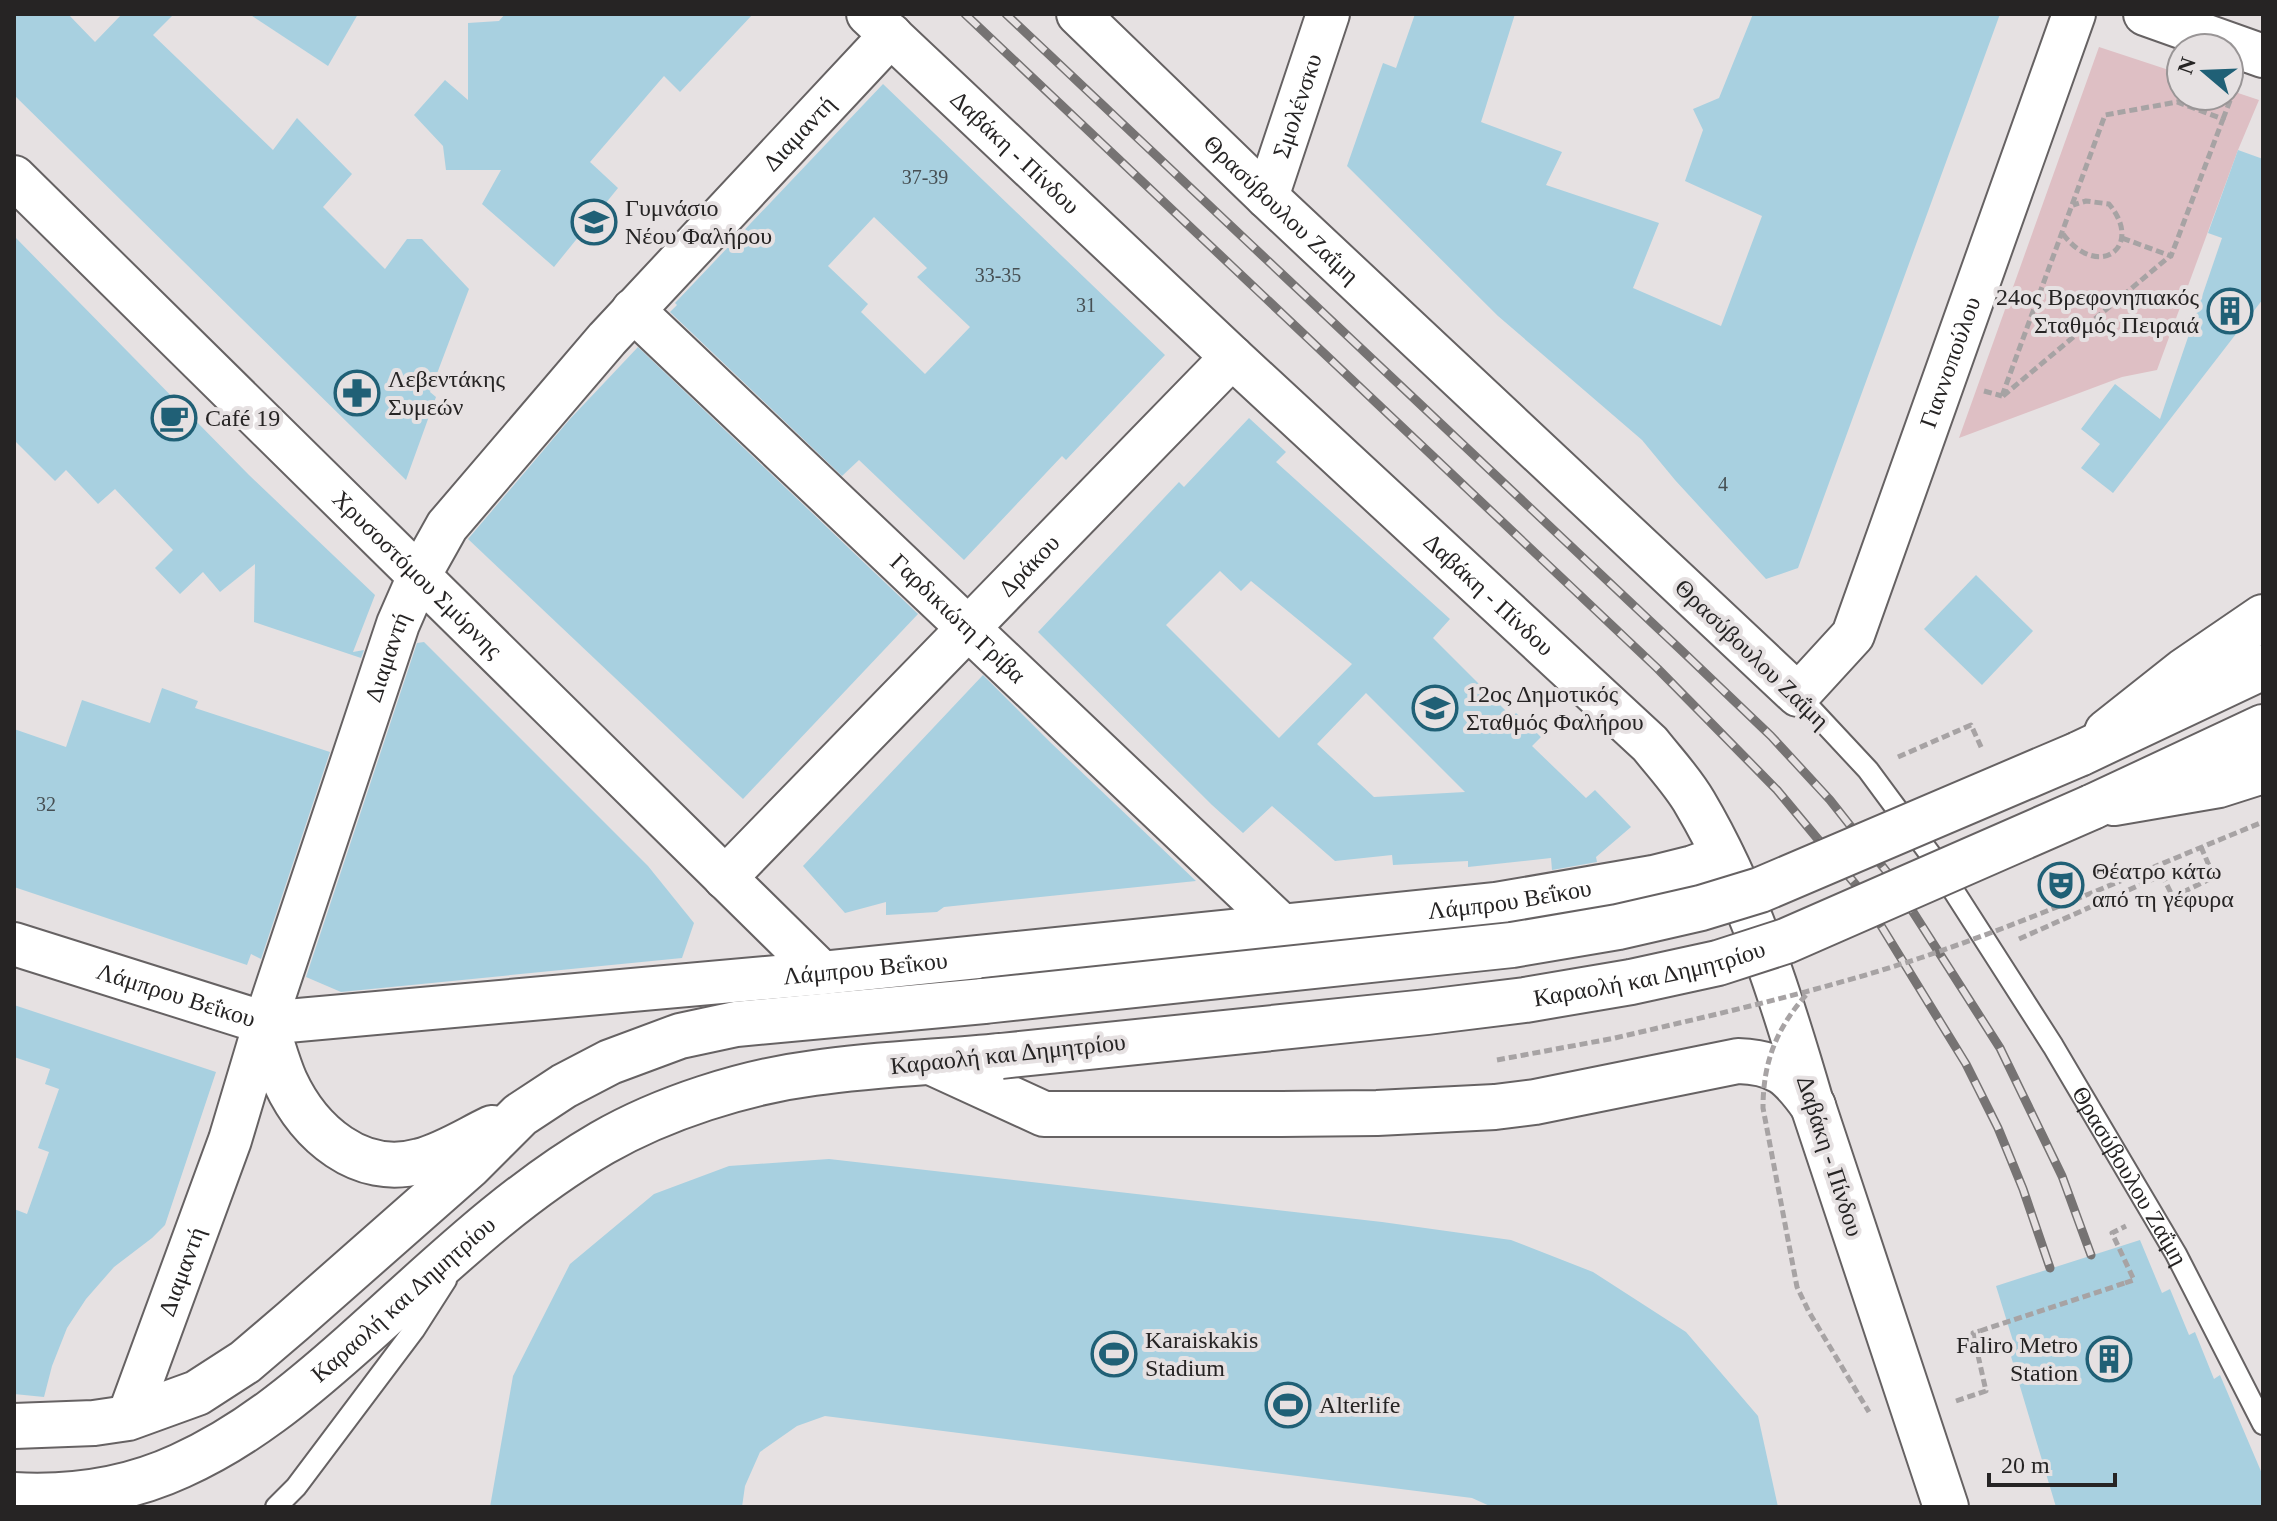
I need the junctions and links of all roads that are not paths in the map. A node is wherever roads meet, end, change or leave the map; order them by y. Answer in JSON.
{"nodes":[{"id":1,"x":1078,"y":14,"type":"edge"},
{"id":2,"x":1328,"y":14,"type":"edge"},
{"id":3,"x":2074,"y":14,"type":"edge"},
{"id":4,"x":2145,"y":14,"type":"edge"},
{"id":5,"x":880,"y":25,"type":"edge"},
{"id":6,"x":2263,"y":56,"type":"edge"},
{"id":7,"x":14,"y":177,"type":"edge"},
{"id":8,"x":1267,"y":197,"type":"junction"},
{"id":9,"x":633,"y":310,"type":"junction"},
{"id":10,"x":1232,"y":357,"type":"junction"},
{"id":11,"x":419,"y":576,"type":"junction"},
{"id":12,"x":2263,"y":617,"type":"edge"},
{"id":13,"x":969,"y":630,"type":"junction"},
{"id":14,"x":2263,"y":667,"type":"edge"},
{"id":15,"x":1798,"y":695,"type":"junction"},
{"id":16,"x":2263,"y":727,"type":"edge"},
{"id":17,"x":2079,"y":754,"type":"junction"},
{"id":18,"x":2263,"y":771,"type":"edge"},
{"id":19,"x":2092,"y":807,"type":"junction"},
{"id":20,"x":1723,"y":856,"type":"junction"},
{"id":21,"x":725,"y":878,"type":"junction"},
{"id":22,"x":1282,"y":926,"type":"junction"},
{"id":23,"x":14,"y":944,"type":"edge"},
{"id":24,"x":822,"y":973,"type":"junction"},
{"id":25,"x":265,"y":1023,"type":"junction"},
{"id":26,"x":933,"y":1063,"type":"junction"},
{"id":27,"x":1813,"y":1106,"type":"junction"},
{"id":28,"x":520,"y":1115,"type":"junction"},
{"id":29,"x":473,"y":1239,"type":"junction"},
{"id":30,"x":128,"y":1418,"type":"junction"},
{"id":31,"x":2263,"y":1424,"type":"edge"},
{"id":32,"x":14,"y":1426,"type":"edge"},
{"id":33,"x":28,"y":1499,"type":"edge"},
{"id":34,"x":276,"y":1507,"type":"edge"},
{"id":35,"x":1946,"y":1507,"type":"edge"}],
"edges":[{"from":1,"to":8,"type":"street","name":"Θρασύβουλου Ζαΐμη"},
{"from":2,"to":8,"type":"street","name":"Σμολένσκυ"},
{"from":3,"to":15,"type":"street","name":"Γιαννοπούλου"},
{"from":4,"to":6,"type":"street"},
{"from":5,"to":9,"type":"street","name":"Διαμαντή"},
{"from":5,"to":10,"type":"street","name":"Δαβάκη - Πίνδου"},
{"from":7,"to":11,"type":"street","name":"Χρυσοστόμου Σμύρνης"},
{"from":8,"to":15,"type":"street","name":"Θρασύβουλου Ζαΐμη"},
{"from":9,"to":11,"type":"street","name":"Διαμαντή"},
{"from":9,"to":13,"type":"street","name":"Γαρδικιώτη Γρίβα"},
{"from":10,"to":13,"type":"street","name":"Δράκου"},
{"from":10,"to":20,"type":"street","name":"Δαβάκη - Πίνδου"},
{"from":11,"to":21,"type":"street","name":"Χρυσοστόμου Σμύρνης"},
{"from":11,"to":25,"type":"street","name":"Διαμαντή"},
{"from":12,"to":17,"type":"main road"},
{"from":13,"to":21,"type":"street","name":"Δράκου"},
{"from":13,"to":22,"type":"street","name":"Γαρδικιώτη Γρίβα"},
{"from":14,"to":17,"type":"main road"},
{"from":15,"to":31,"type":"lane","name":"Θρασύβουλου Ζαΐμη"},
{"from":16,"to":19,"type":"main road"},
{"from":17,"to":28,"type":"main road","name":"Καραολή και Δημητρίου","bridge":true},
{"from":18,"to":19,"type":"main road"},
{"from":19,"to":26,"type":"main road","name":"Καραολή και Δημητρίου","bridge":true},
{"from":20,"to":22,"type":"street","name":"Λάμπρου Βεΐκου"},
{"from":20,"to":27,"type":"street","name":"Δαβάκη - Πίνδου"},
{"from":21,"to":24,"type":"street","name":"Χρυσοστόμου Σμύρνης"},
{"from":22,"to":24,"type":"street","name":"Λάμπρου Βεΐκου"},
{"from":23,"to":25,"type":"street","name":"Λάμπρου Βεΐκου"},
{"from":24,"to":25,"type":"street","name":"Λάμπρου Βεΐκου"},
{"from":25,"to":28,"type":"main road"},
{"from":25,"to":30,"type":"street","name":"Διαμαντή"},
{"from":26,"to":27,"type":"main road"},
{"from":26,"to":29,"type":"main road","name":"Καραολή και Δημητρίου"},
{"from":27,"to":35,"type":"main road","name":"Δαβάκη - Πίνδου"},
{"from":28,"to":30,"type":"main road","name":"Καραολή και Δημητρίου"},
{"from":29,"to":33,"type":"main road","name":"Καραολή και Δημητρίου"},
{"from":29,"to":34,"type":"lane"},
{"from":30,"to":32,"type":"main road","name":"Καραολή και Δημητρίου"}]}
